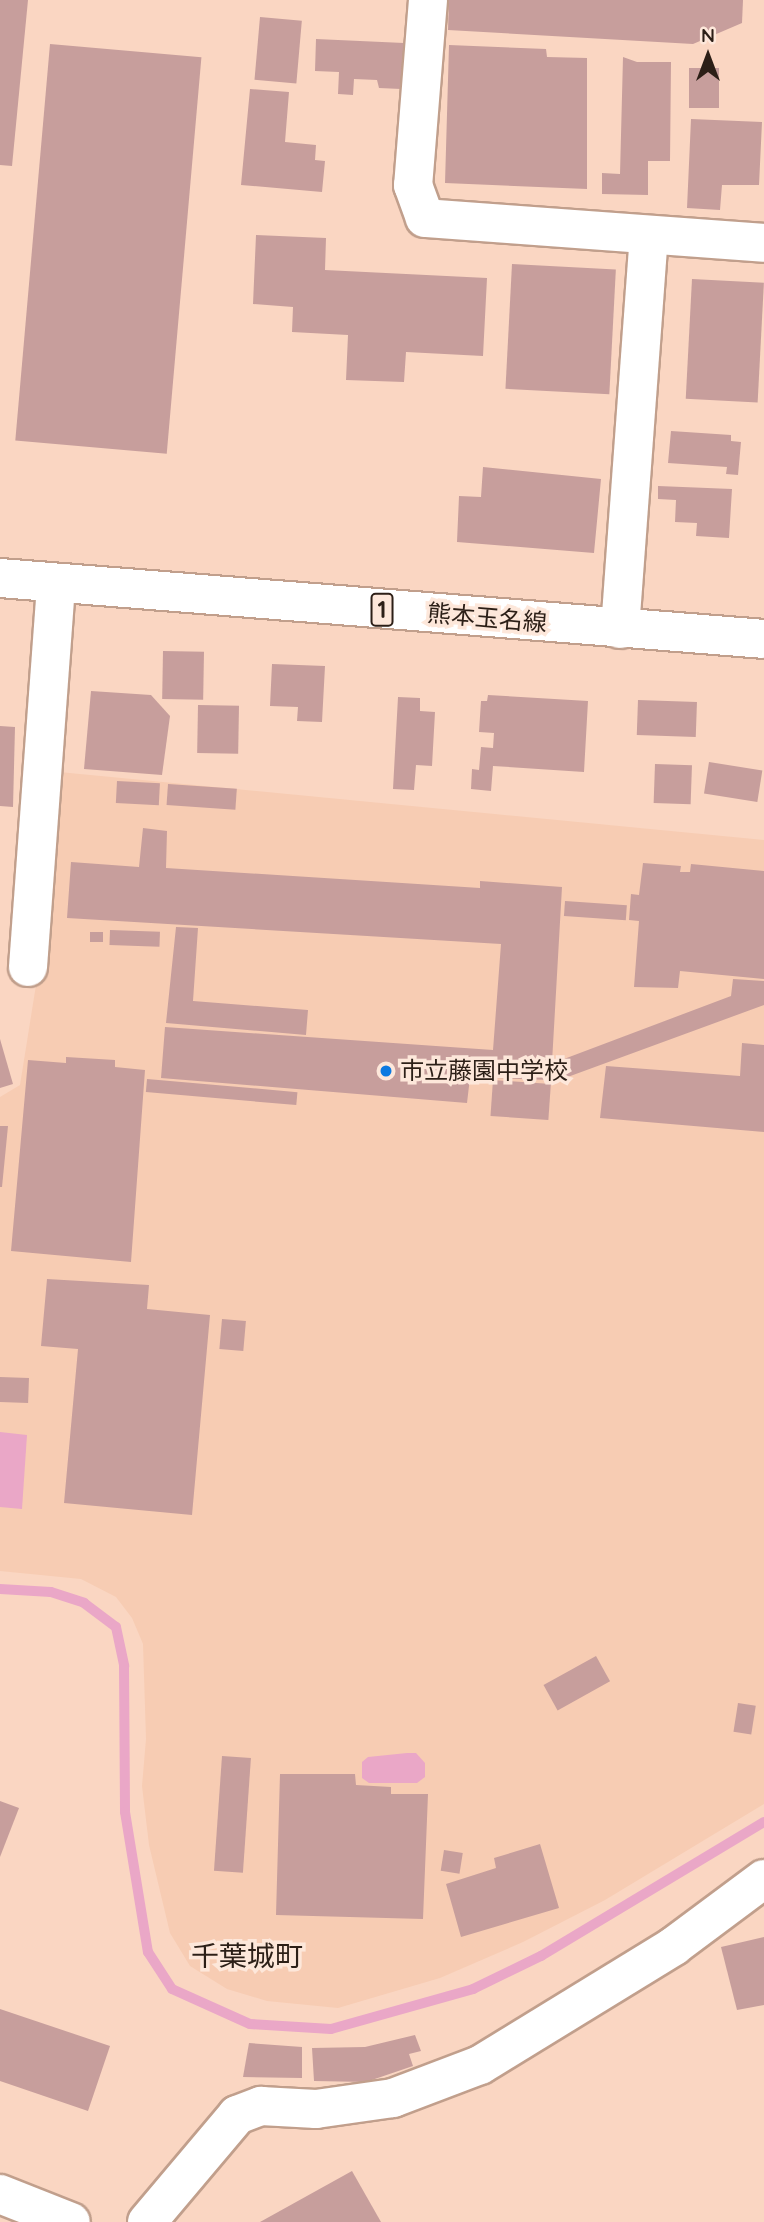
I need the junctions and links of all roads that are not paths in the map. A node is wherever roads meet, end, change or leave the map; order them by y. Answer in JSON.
{"nodes":[{"id":1,"x":428,"y":0,"type":"edge"},
{"id":2,"x":649,"y":235,"type":"junction"},
{"id":3,"x":764,"y":243,"type":"edge"},
{"id":4,"x":0,"y":578,"type":"edge"},
{"id":5,"x":56,"y":583,"type":"junction"},
{"id":6,"x":620,"y":629,"type":"junction"},
{"id":7,"x":764,"y":639,"type":"edge"},
{"id":8,"x":28,"y":967,"type":"dead end"},
{"id":9,"x":764,"y":1879,"type":"edge"},
{"id":10,"x":0,"y":2194,"type":"edge"},
{"id":11,"x":71,"y":2222,"type":"edge"},
{"id":12,"x":147,"y":2222,"type":"edge"}],
"edges":[{"from":1,"to":2,"type":"street"},
{"from":2,"to":3,"type":"street"},
{"from":2,"to":6,"type":"street"},
{"from":4,"to":5,"type":"street","name":"熊本玉名線","number":"1"},
{"from":5,"to":6,"type":"street","name":"熊本玉名線","number":"1"},
{"from":5,"to":8,"type":"street"},
{"from":6,"to":7,"type":"street","name":"熊本玉名線","number":"1"},
{"from":9,"to":12,"type":"street"},
{"from":10,"to":11,"type":"street"}]}
